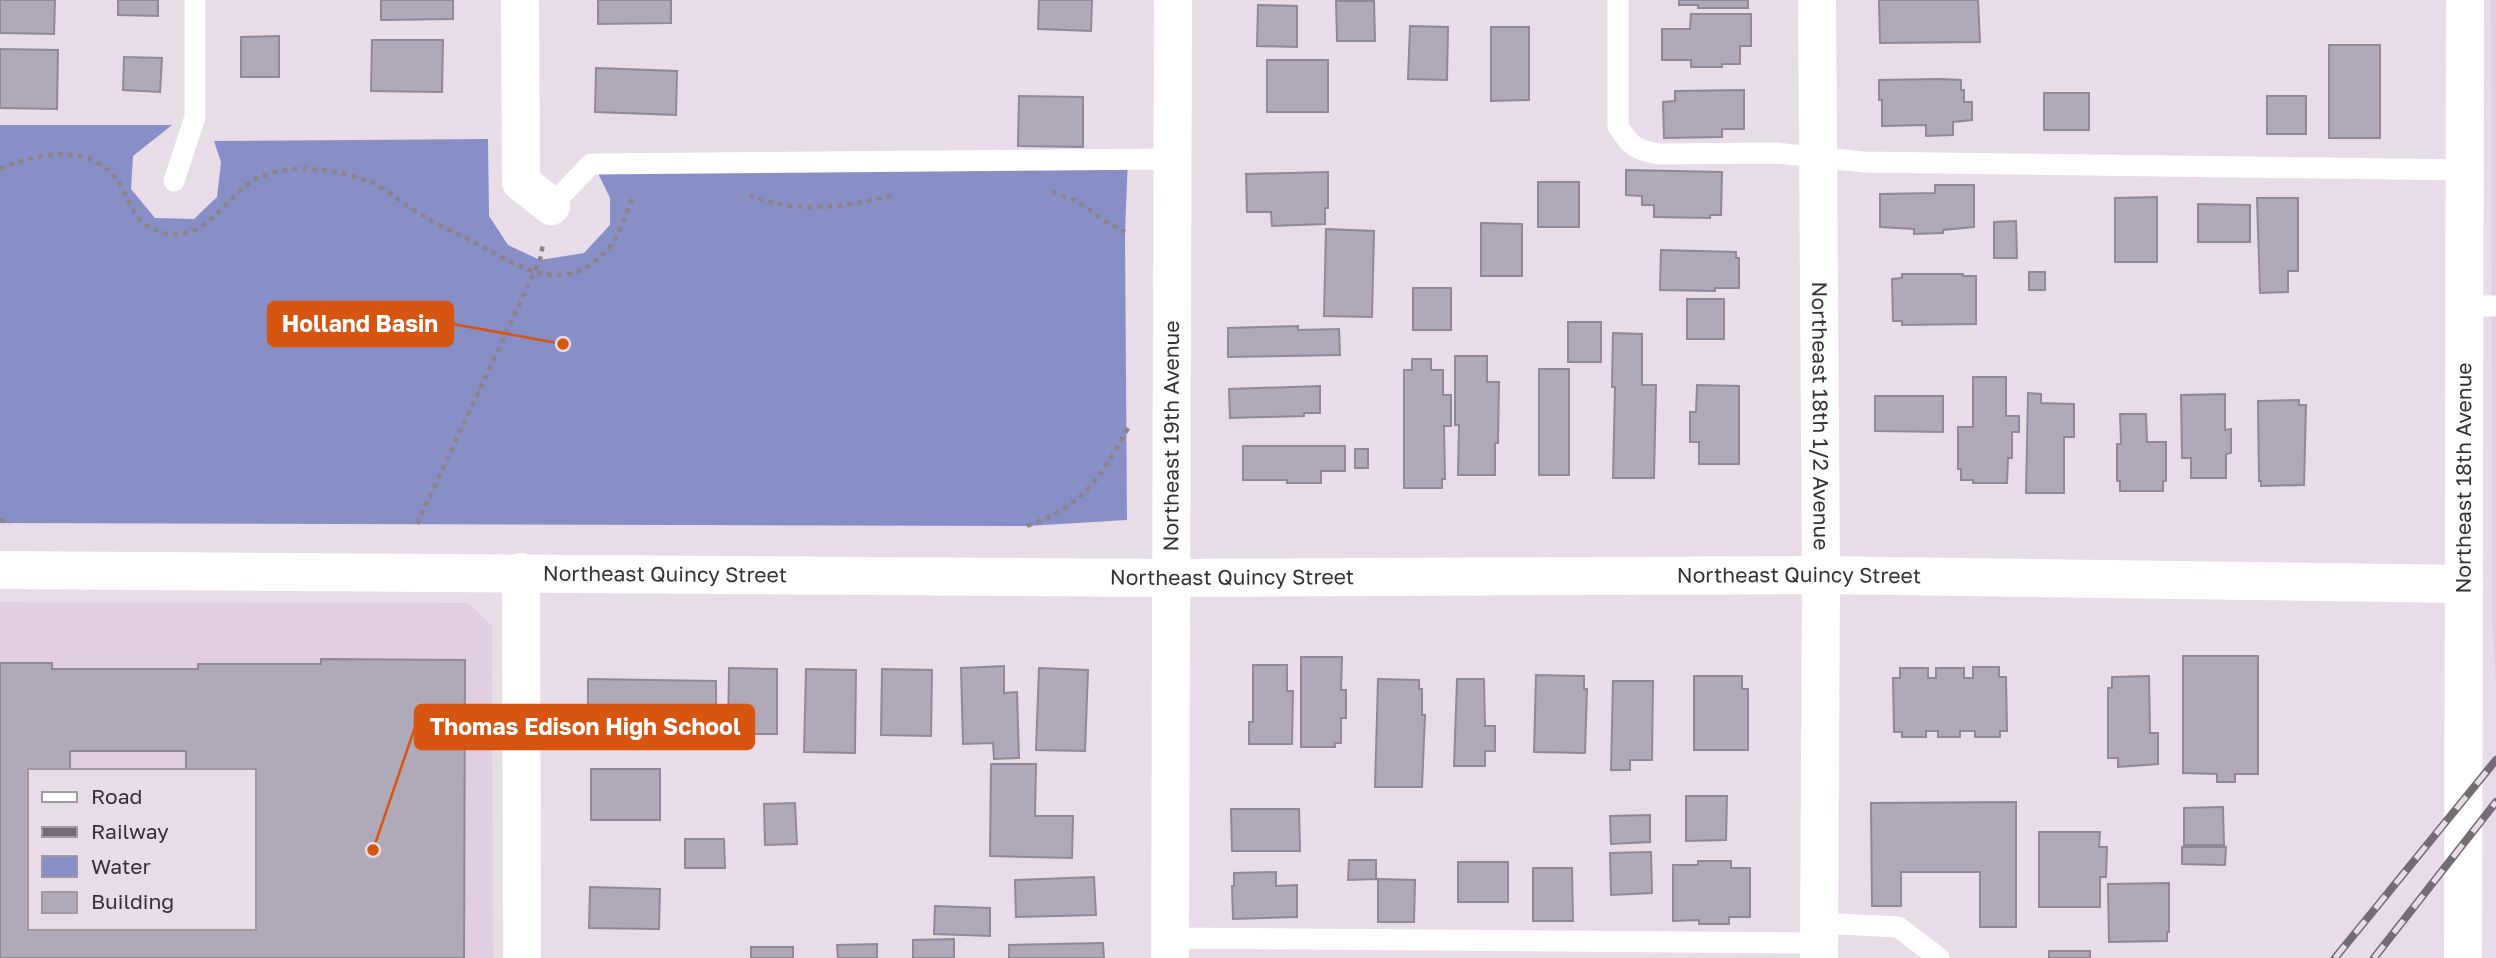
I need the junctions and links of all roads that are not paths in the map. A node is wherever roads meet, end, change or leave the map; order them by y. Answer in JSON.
{"nodes":[{"id":1,"x":195,"y":0,"type":"edge"},
{"id":2,"x":520,"y":0,"type":"edge"},
{"id":3,"x":1172,"y":0,"type":"edge"},
{"id":4,"x":1618,"y":0,"type":"edge"},
{"id":5,"x":1817,"y":0,"type":"edge"},
{"id":6,"x":2465,"y":0,"type":"edge"},
{"id":7,"x":1172,"y":159,"type":"junction"},
{"id":8,"x":1817,"y":159,"type":"junction"},
{"id":9,"x":2466,"y":170,"type":"junction"},
{"id":10,"x":174,"y":181,"type":"dead end"},
{"id":11,"x":551,"y":206,"type":"joint"},
{"id":12,"x":2481,"y":306,"type":"edge"},
{"id":13,"x":0,"y":570,"type":"edge"},
{"id":14,"x":521,"y":572,"type":"junction"},
{"id":15,"x":1821,"y":575,"type":"junction"},
{"id":16,"x":1171,"y":578,"type":"junction"},
{"id":17,"x":2464,"y":584,"type":"junction"},
{"id":18,"x":1819,"y":941,"type":"edge"},
{"id":19,"x":1170,"y":948,"type":"edge"},
{"id":20,"x":522,"y":958,"type":"edge"},
{"id":21,"x":1939,"y":958,"type":"edge"},
{"id":22,"x":2463,"y":958,"type":"edge"}],
"edges":[{"from":1,"to":10,"type":"lane"},
{"from":2,"to":11,"type":"street"},
{"from":3,"to":7,"type":"street","name":"Northeast 19th Avenue"},
{"from":4,"to":8,"type":"lane"},
{"from":5,"to":8,"type":"street","name":"Northeast 18th 1/2 Avenue"},
{"from":6,"to":9,"type":"street","name":"Northeast 18th Avenue"},
{"from":7,"to":11,"type":"lane"},
{"from":7,"to":16,"type":"street","name":"Northeast 19th Avenue"},
{"from":8,"to":9,"type":"lane"},
{"from":8,"to":15,"type":"street","name":"Northeast 18th 1/2 Avenue"},
{"from":9,"to":12,"type":"street","name":"Northeast 18th Avenue"},
{"from":12,"to":17,"type":"street","name":"Northeast 18th Avenue"},
{"from":13,"to":14,"type":"street","name":"Northeast Quincy Street"},
{"from":14,"to":16,"type":"street","name":"Northeast Quincy Street"},
{"from":14,"to":20,"type":"street"},
{"from":15,"to":16,"type":"street","name":"Northeast Quincy Street"},
{"from":15,"to":17,"type":"street","name":"Northeast Quincy Street"},
{"from":15,"to":18,"type":"street","name":"Northeast 18th 1/2 Avenue"},
{"from":16,"to":19,"type":"street","name":"Northeast 19th Avenue"},
{"from":17,"to":22,"type":"street","name":"Northeast 18th Avenue"},
{"from":18,"to":19,"type":"lane"},
{"from":18,"to":21,"type":"lane"}]}
